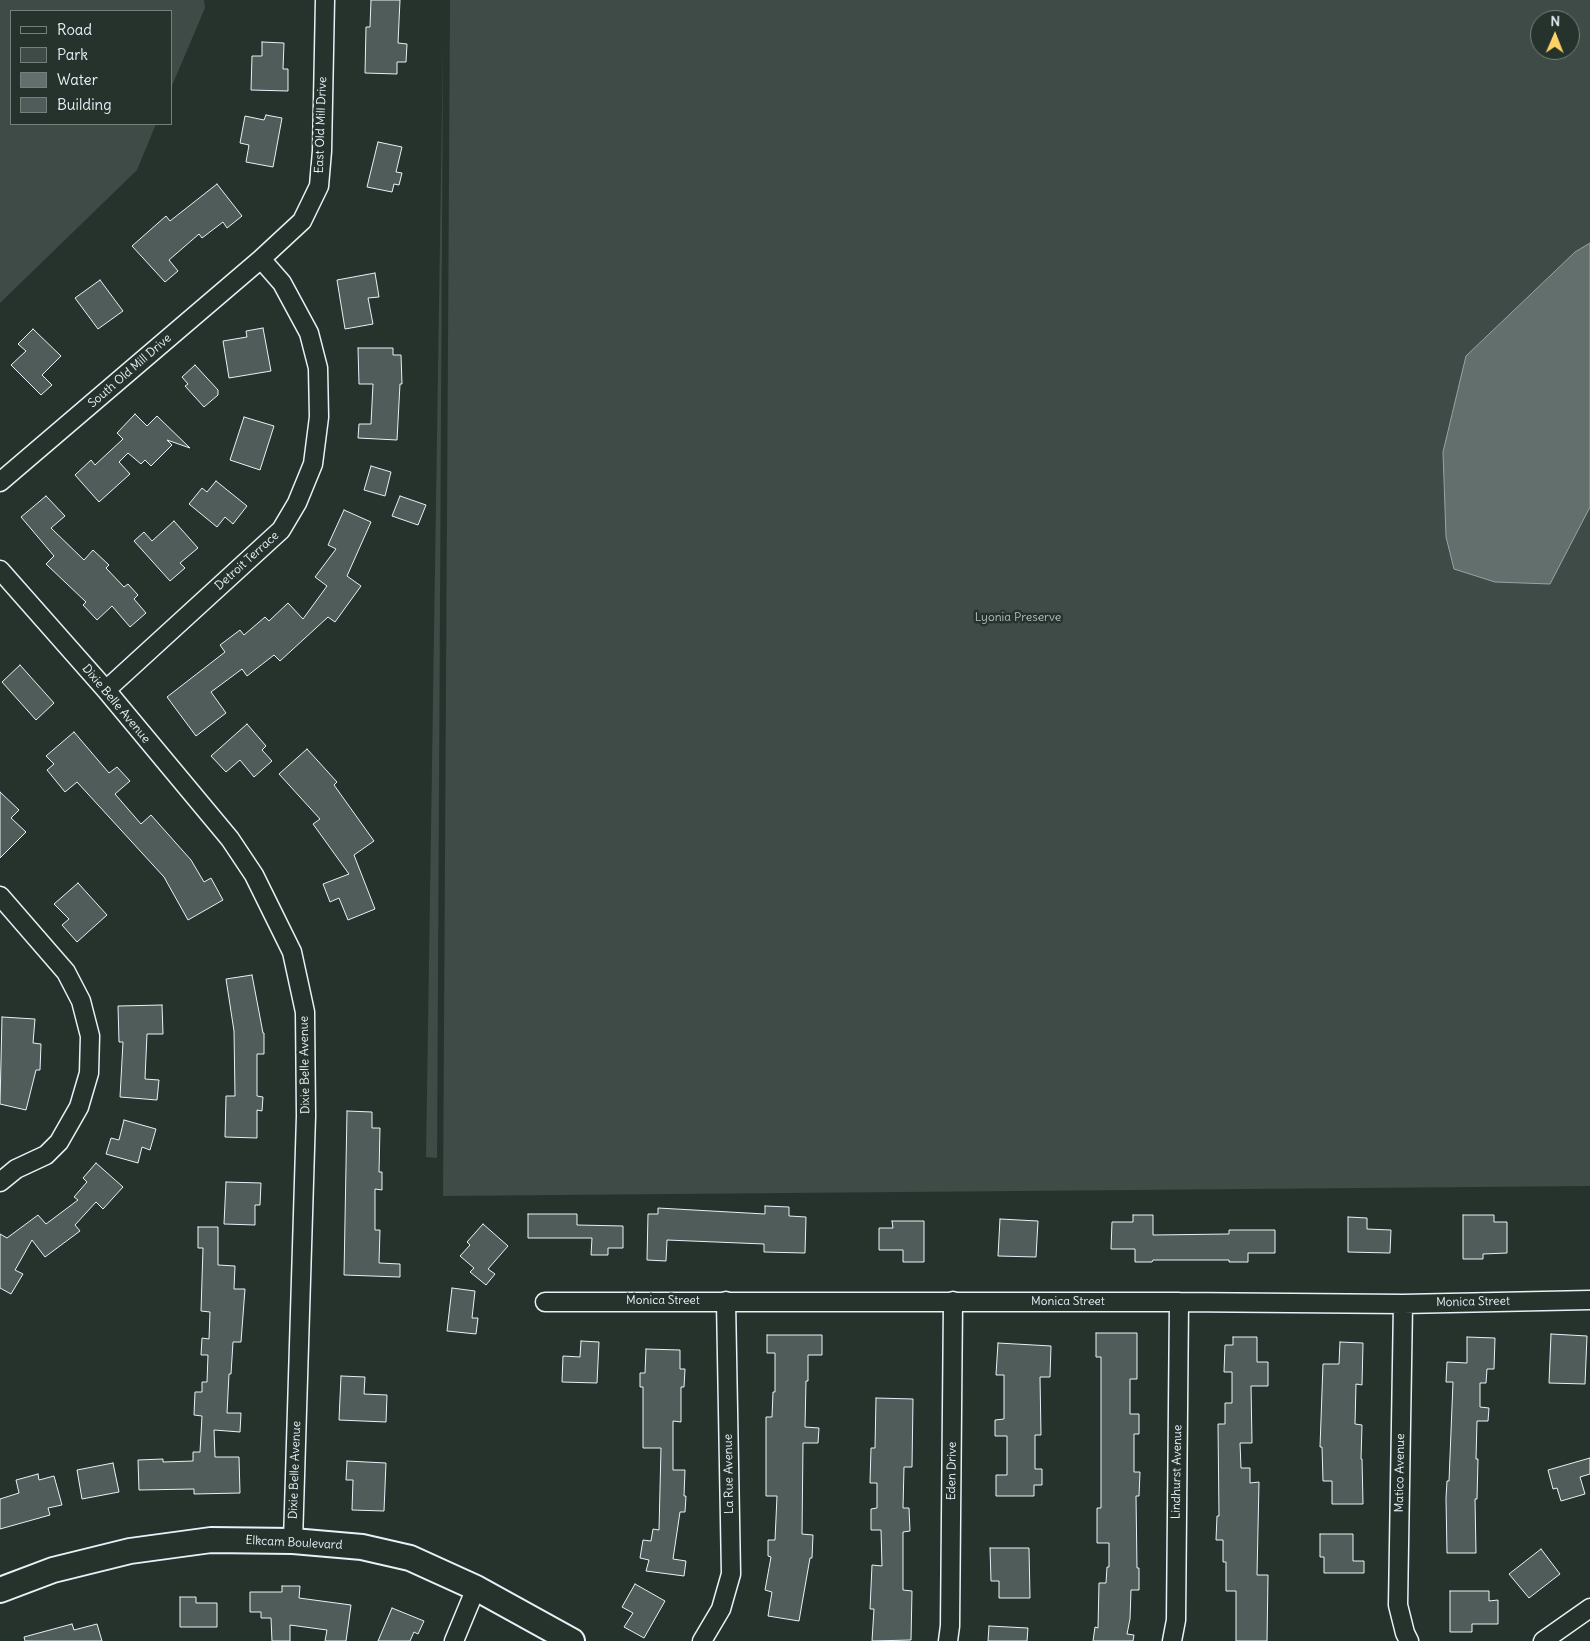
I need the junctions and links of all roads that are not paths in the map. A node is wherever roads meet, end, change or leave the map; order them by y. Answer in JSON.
{"nodes":[{"id":1,"x":325,"y":0,"type":"edge"},
{"id":2,"x":261,"y":259,"type":"junction"},
{"id":3,"x":0,"y":482,"type":"edge"},
{"id":4,"x":0,"y":570,"type":"edge"},
{"id":5,"x":106,"y":690,"type":"junction"},
{"id":6,"x":0,"y":896,"type":"edge"},
{"id":7,"x":0,"y":1182,"type":"edge"},
{"id":8,"x":1590,"y":1300,"type":"edge"},
{"id":9,"x":726,"y":1301,"type":"junction"},
{"id":10,"x":545,"y":1302,"type":"dead end"},
{"id":11,"x":954,"y":1302,"type":"junction"},
{"id":12,"x":1179,"y":1302,"type":"junction"},
{"id":13,"x":1403,"y":1304,"type":"junction"},
{"id":14,"x":293,"y":1541,"type":"junction"},
{"id":15,"x":476,"y":1588,"type":"junction"},
{"id":16,"x":0,"y":1590,"type":"edge"},
{"id":17,"x":1590,"y":1608,"type":"edge"},
{"id":18,"x":454,"y":1641,"type":"edge"},
{"id":19,"x":572,"y":1641,"type":"edge"},
{"id":20,"x":702,"y":1641,"type":"edge"},
{"id":21,"x":948,"y":1641,"type":"edge"},
{"id":22,"x":1172,"y":1641,"type":"edge"},
{"id":23,"x":1410,"y":1641,"type":"edge"},
{"id":24,"x":1543,"y":1641,"type":"edge"}],
"edges":[{"from":1,"to":2,"type":"street","name":"East Old Mill Drive"},
{"from":2,"to":3,"type":"street","name":"South Old Mill Drive"},
{"from":2,"to":5,"type":"street","name":"Detroit Terrace"},
{"from":4,"to":5,"type":"street","name":"Dixie Belle Avenue"},
{"from":5,"to":14,"type":"street","name":"Dixie Belle Avenue"},
{"from":6,"to":7,"type":"street"},
{"from":8,"to":13,"type":"street","name":"Monica Street"},
{"from":9,"to":10,"type":"street","name":"Monica Street"},
{"from":9,"to":11,"type":"street","name":"Monica Street"},
{"from":9,"to":20,"type":"street","name":"La Rue Avenue"},
{"from":11,"to":12,"type":"street","name":"Monica Street"},
{"from":11,"to":21,"type":"street","name":"Eden Drive"},
{"from":12,"to":13,"type":"street","name":"Monica Street"},
{"from":12,"to":22,"type":"street","name":"Lindhurst Avenue"},
{"from":13,"to":23,"type":"street","name":"Matico Avenue"},
{"from":14,"to":15,"type":"street","name":"Elkcam Boulevard"},
{"from":14,"to":16,"type":"street","name":"Elkcam Boulevard"},
{"from":15,"to":18,"type":"street"},
{"from":15,"to":19,"type":"street","name":"Elkcam Boulevard"},
{"from":17,"to":24,"type":"street"}]}
